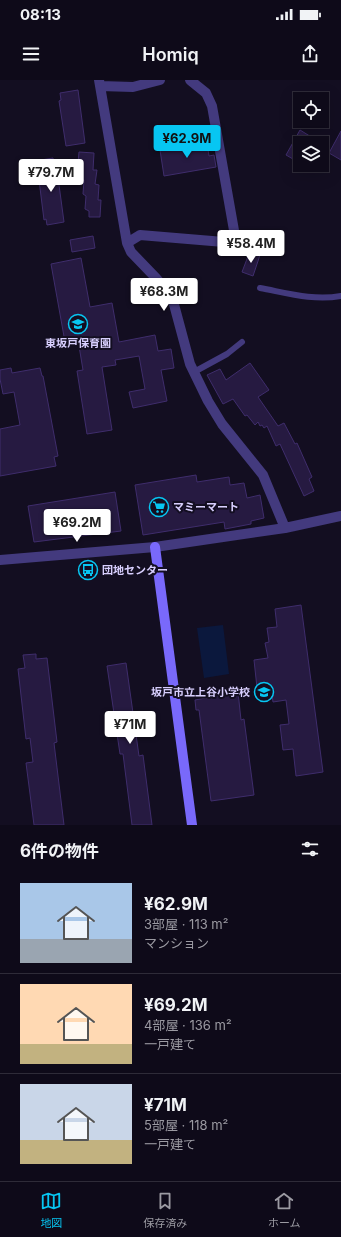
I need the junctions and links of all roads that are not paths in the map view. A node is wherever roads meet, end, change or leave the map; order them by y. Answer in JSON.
{"nodes":[{"id":1,"x":160,"y":80,"type":"edge"},
{"id":2,"x":190,"y":80,"type":"edge"},
{"id":3,"x":100,"y":83,"type":"edge"},
{"id":4,"x":127,"y":243,"type":"junction"},
{"id":5,"x":260,"y":288,"type":"dead end"},
{"id":6,"x":341,"y":296,"type":"edge"},
{"id":7,"x":242,"y":342,"type":"dead end"},
{"id":8,"x":194,"y":372,"type":"junction"},
{"id":9,"x":341,"y":516,"type":"edge"},
{"id":10,"x":285,"y":528,"type":"junction"},
{"id":11,"x":155,"y":547,"type":"junction"},
{"id":12,"x":0,"y":560,"type":"edge"},
{"id":13,"x":192,"y":825,"type":"edge"}],
"edges":[{"from":1,"to":3,"type":"street"},
{"from":2,"to":4,"type":"street"},
{"from":3,"to":4,"type":"street"},
{"from":4,"to":8,"type":"street"},
{"from":5,"to":6,"type":"lane"},
{"from":7,"to":8,"type":"lane"},
{"from":8,"to":10,"type":"street"},
{"from":9,"to":10,"type":"street"},
{"from":10,"to":11,"type":"street"},
{"from":11,"to":12,"type":"street"},
{"from":11,"to":13,"type":"street"}]}
